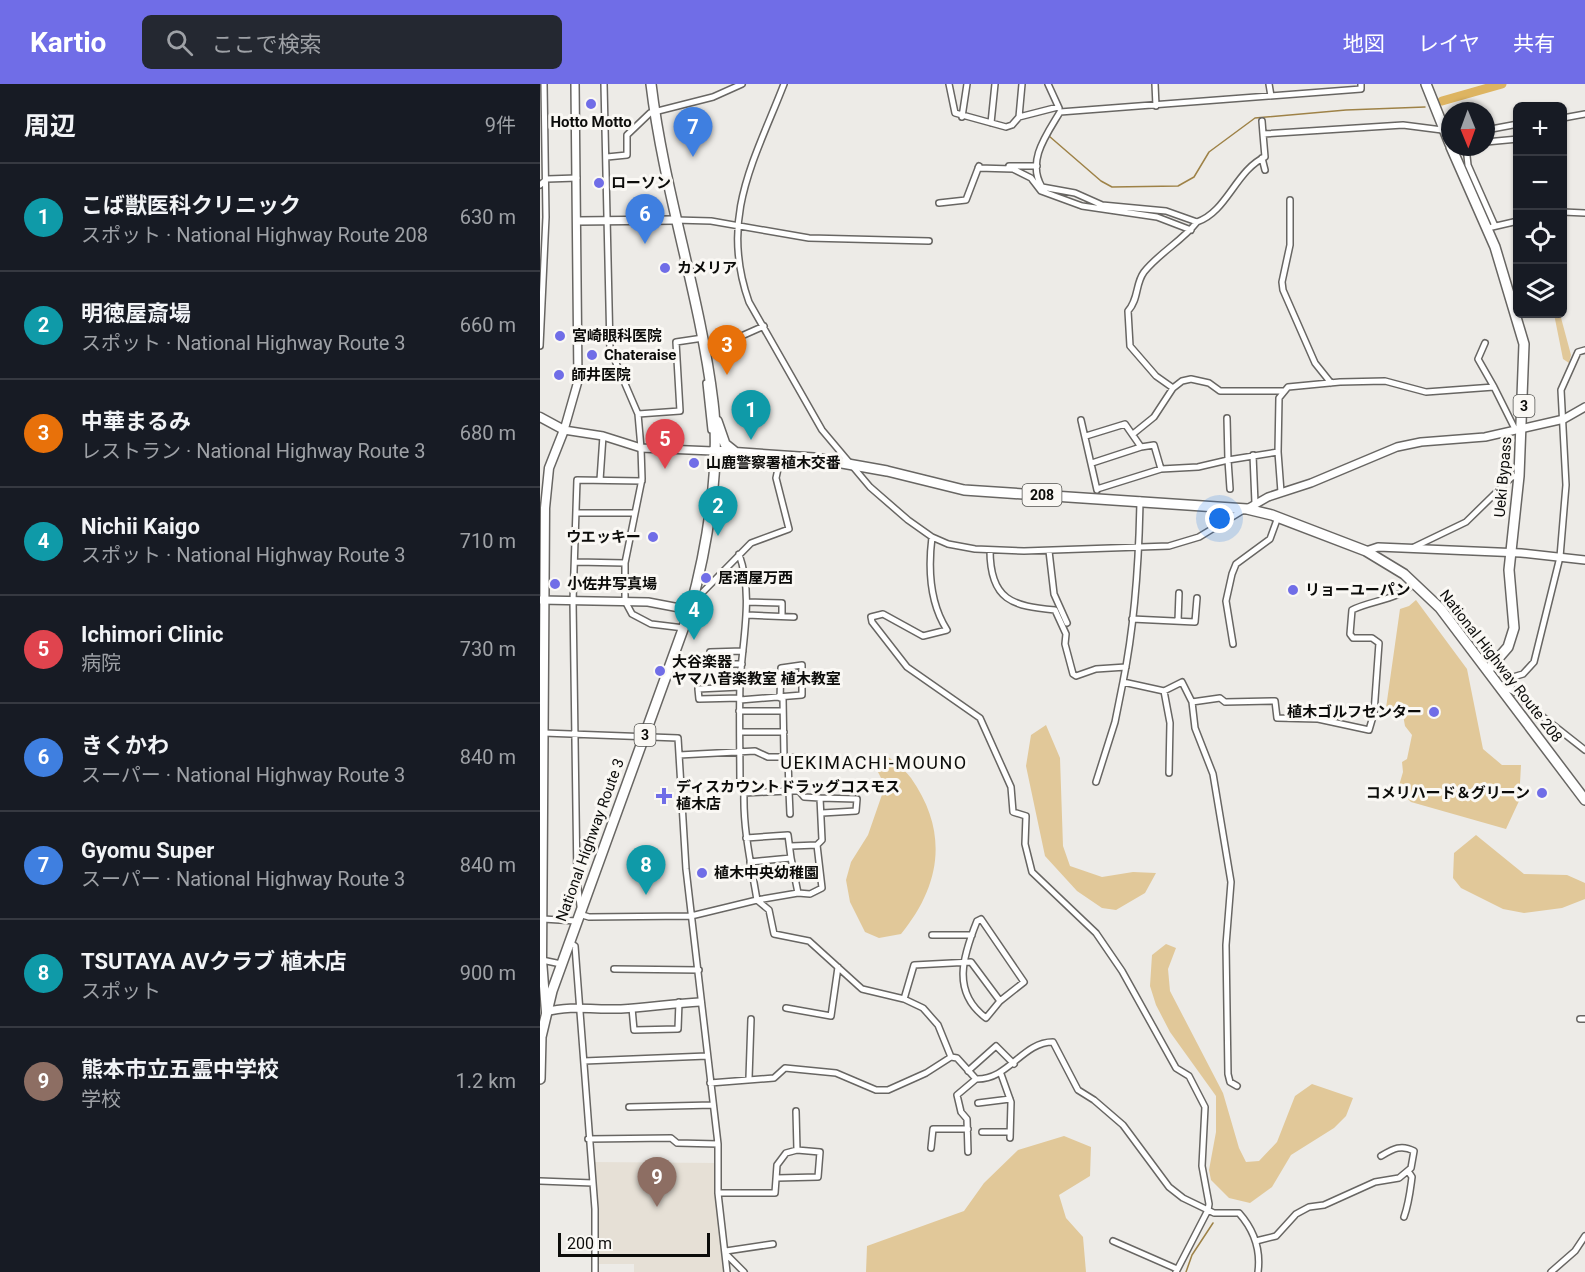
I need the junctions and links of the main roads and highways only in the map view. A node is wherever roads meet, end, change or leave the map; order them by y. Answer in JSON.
{"nodes":[{"id":1,"x":651,"y":84,"type":"edge"},
{"id":2,"x":1426,"y":84,"type":"edge"},
{"id":3,"x":1441,"y":120,"type":"edge"},
{"id":4,"x":1457,"y":156,"type":"edge"},
{"id":5,"x":714,"y":404,"type":"junction"},
{"id":6,"x":540,"y":417,"type":"edge"},
{"id":7,"x":713,"y":451,"type":"junction"},
{"id":8,"x":736,"y":453,"type":"junction"},
{"id":9,"x":543,"y":508,"type":"edge"},
{"id":10,"x":542,"y":600,"type":"edge"},
{"id":11,"x":542,"y":670,"type":"edge"},
{"id":12,"x":1488,"y":670,"type":"junction"},
{"id":13,"x":1585,"y":800,"type":"edge"},
{"id":14,"x":542,"y":834,"type":"edge"},
{"id":15,"x":542,"y":855,"type":"edge"},
{"id":16,"x":542,"y":923,"type":"edge"},
{"id":17,"x":546,"y":1012,"type":"junction"},
{"id":18,"x":541,"y":1037,"type":"edge"},
{"id":19,"x":540,"y":1079,"type":"edge"}],
"edges":[{"from":1,"to":5,"type":"highway","name":"National Highway Route 3","number":"3"},
{"from":2,"to":3,"type":"highway","name":"Ueki Bypass","number":"3"},
{"from":4,"to":12,"type":"highway","name":"Ueki Bypass","number":"3"},
{"from":5,"to":7,"type":"highway","name":"National Highway Route 3","number":"3"},
{"from":5,"to":8,"type":"highway"},
{"from":6,"to":9,"type":"main road"},
{"from":7,"to":8,"type":"highway","name":"National Highway Route 208","number":"208"},
{"from":7,"to":17,"type":"highway","name":"National Highway Route 3","number":"3"},
{"from":8,"to":12,"type":"highway","name":"National Highway Route 208","number":"208"},
{"from":9,"to":10,"type":"main road"},
{"from":10,"to":11,"type":"main road"},
{"from":11,"to":14,"type":"main road"},
{"from":12,"to":13,"type":"highway","name":"National Highway Route 208","number":"208"},
{"from":14,"to":15,"type":"main road"},
{"from":15,"to":16,"type":"main road"},
{"from":16,"to":17,"type":"main road"},
{"from":17,"to":18,"type":"highway","name":"National Highway Route 3","number":"3"},
{"from":18,"to":19,"type":"highway","name":"National Highway Route 3","number":"3"}]}
